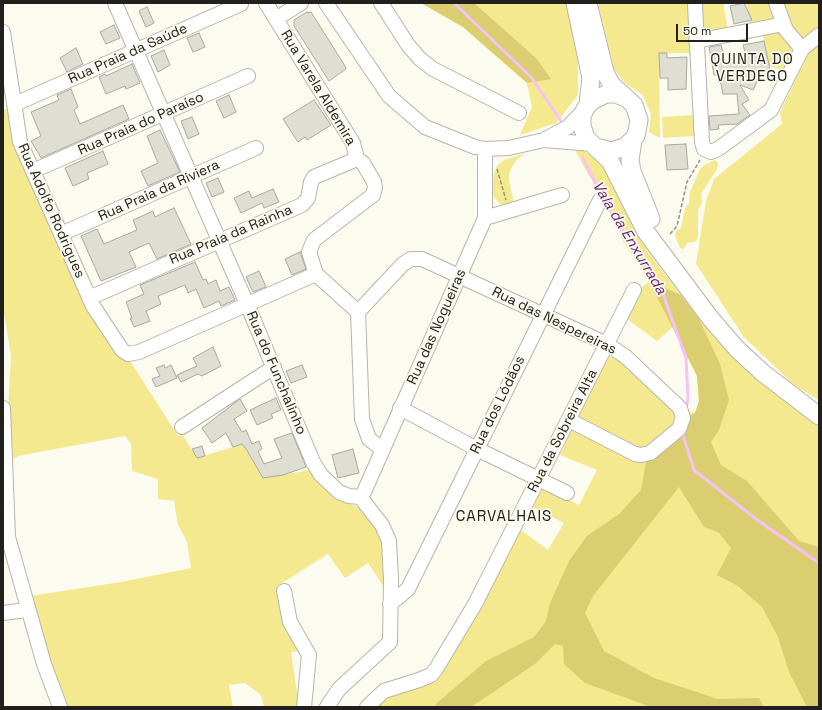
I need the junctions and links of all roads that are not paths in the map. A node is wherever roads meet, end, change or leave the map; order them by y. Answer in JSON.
{"nodes":[{"id":1,"x":115,"y":3,"type":"edge"},
{"id":2,"x":266,"y":3,"type":"edge"},
{"id":3,"x":300,"y":3,"type":"edge"},
{"id":4,"x":326,"y":3,"type":"edge"},
{"id":5,"x":381,"y":3,"type":"edge"},
{"id":6,"x":575,"y":3,"type":"edge"},
{"id":7,"x":588,"y":3,"type":"edge"},
{"id":8,"x":776,"y":3,"type":"edge"},
{"id":9,"x":241,"y":4,"type":"dead end"},
{"id":10,"x":695,"y":6,"type":"dead end"},
{"id":11,"x":276,"y":19,"type":"junction"},
{"id":12,"x":784,"y":24,"type":"junction"},
{"id":13,"x":3,"y":32,"type":"edge"},
{"id":14,"x":819,"y":35,"type":"edge"},
{"id":15,"x":696,"y":41,"type":"junction"},
{"id":16,"x":802,"y":49,"type":"junction"},
{"id":17,"x":136,"y":50,"type":"junction"},
{"id":18,"x":248,"y":76,"type":"dead end"},
{"id":19,"x":626,"y":98,"type":"junction"},
{"id":20,"x":14,"y":104,"type":"junction"},
{"id":21,"x":587,"y":107,"type":"junction"},
{"id":22,"x":519,"y":113,"type":"dead end"},
{"id":23,"x":164,"y":114,"type":"junction"},
{"id":24,"x":544,"y":140,"type":"junction"},
{"id":25,"x":633,"y":140,"type":"junction"},
{"id":26,"x":594,"y":146,"type":"junction"},
{"id":27,"x":256,"y":148,"type":"dead end"},
{"id":28,"x":485,"y":149,"type":"junction"},
{"id":29,"x":357,"y":159,"type":"junction"},
{"id":30,"x":33,"y":171,"type":"junction"},
{"id":31,"x":192,"y":177,"type":"junction"},
{"id":32,"x":562,"y":195,"type":"dead end"},
{"id":33,"x":600,"y":200,"type":"dead end"},
{"id":34,"x":485,"y":218,"type":"junction"},
{"id":35,"x":61,"y":234,"type":"junction"},
{"id":36,"x":219,"y":240,"type":"junction"},
{"id":37,"x":316,"y":274,"type":"junction"},
{"id":38,"x":460,"y":276,"type":"junction"},
{"id":39,"x":634,"y":290,"type":"dead end"},
{"id":40,"x":89,"y":298,"type":"junction"},
{"id":41,"x":248,"y":304,"type":"junction"},
{"id":42,"x":358,"y":312,"type":"junction"},
{"id":43,"x":543,"y":314,"type":"junction"},
{"id":44,"x":607,"y":344,"type":"junction"},
{"id":45,"x":274,"y":367,"type":"junction"},
{"id":46,"x":3,"y":408,"type":"edge"},
{"id":47,"x":400,"y":408,"type":"junction"},
{"id":48,"x":819,"y":409,"type":"edge"},
{"id":49,"x":819,"y":416,"type":"edge"},
{"id":50,"x":569,"y":420,"type":"junction"},
{"id":51,"x":182,"y":427,"type":"dead end"},
{"id":52,"x":476,"y":449,"type":"junction"},
{"id":53,"x":382,"y":450,"type":"junction"},
{"id":54,"x":539,"y":480,"type":"junction"},
{"id":55,"x":567,"y":493,"type":"dead end"},
{"id":56,"x":360,"y":497,"type":"junction"},
{"id":57,"x":6,"y":538,"type":"edge"},
{"id":58,"x":284,"y":591,"type":"dead end"},
{"id":59,"x":390,"y":604,"type":"junction"},
{"id":60,"x":27,"y":610,"type":"junction"},
{"id":61,"x":3,"y":613,"type":"edge"},
{"id":62,"x":60,"y":707,"type":"edge"},
{"id":63,"x":304,"y":707,"type":"edge"},
{"id":64,"x":327,"y":707,"type":"edge"},
{"id":65,"x":367,"y":707,"type":"edge"}],
"edges":[{"from":1,"to":17,"type":"street","name":"Rua do Funchalinho"},
{"from":2,"to":11,"type":"street","name":"Rua Varela Aldemira"},
{"from":3,"to":11,"type":"street","name":"Rua Varela Aldemira"},
{"from":4,"to":28,"type":"street"},
{"from":5,"to":22,"type":"street"},
{"from":6,"to":21,"type":"main road"},
{"from":7,"to":19,"type":"main road"},
{"from":8,"to":12,"type":"street"},
{"from":9,"to":17,"type":"street","name":"Rua Praia da Saúde"},
{"from":10,"to":15,"type":"street"},
{"from":11,"to":29,"type":"street","name":"Rua Varela Aldemira"},
{"from":12,"to":15,"type":"street"},
{"from":12,"to":16,"type":"street"},
{"from":13,"to":20,"type":"street","name":"Rua Adolfo Rodrigues"},
{"from":14,"to":16,"type":"street"},
{"from":15,"to":16,"type":"street"},
{"from":17,"to":20,"type":"street","name":"Rua Praia da Saúde"},
{"from":17,"to":23,"type":"street","name":"Rua do Funchalinho"},
{"from":18,"to":23,"type":"street","name":"Rua Praia do Paraíso"},
{"from":19,"to":21,"type":"main road"},
{"from":19,"to":25,"type":"main road"},
{"from":20,"to":30,"type":"street","name":"Rua Adolfo Rodrigues"},
{"from":21,"to":24,"type":"street"},
{"from":21,"to":26,"type":"main road"},
{"from":23,"to":30,"type":"street","name":"Rua Praia do Paraíso"},
{"from":23,"to":31,"type":"street","name":"Rua do Funchalinho"},
{"from":24,"to":26,"type":"street"},
{"from":24,"to":28,"type":"street"},
{"from":25,"to":26,"type":"main road"},
{"from":25,"to":48,"type":"main road"},
{"from":26,"to":49,"type":"main road"},
{"from":27,"to":31,"type":"street","name":"Rua Praia da Riviera"},
{"from":28,"to":34,"type":"street","name":"Rua das Nogueiras"},
{"from":29,"to":36,"type":"street","name":"Rua Praia da Rainha"},
{"from":29,"to":37,"type":"street"},
{"from":30,"to":35,"type":"street","name":"Rua Adolfo Rodrigues"},
{"from":31,"to":35,"type":"street","name":"Rua Praia da Riviera"},
{"from":31,"to":36,"type":"street","name":"Rua do Funchalinho"},
{"from":32,"to":34,"type":"street"},
{"from":33,"to":43,"type":"street","name":"Rua dos Lódãos"},
{"from":34,"to":38,"type":"street","name":"Rua das Nogueiras"},
{"from":35,"to":40,"type":"street","name":"Rua Adolfo Rodrigues"},
{"from":36,"to":40,"type":"street","name":"Rua Praia da Rainha"},
{"from":36,"to":41,"type":"street","name":"Rua do Funchalinho"},
{"from":37,"to":41,"type":"street"},
{"from":37,"to":42,"type":"street"},
{"from":38,"to":42,"type":"street","name":"Rua das Nespereiras"},
{"from":38,"to":43,"type":"street","name":"Rua das Nespereiras"},
{"from":38,"to":47,"type":"street","name":"Rua das Nogueiras"},
{"from":39,"to":44,"type":"street","name":"Rua da Sobreira Alta"},
{"from":40,"to":41,"type":"street","name":"Rua Adolfo Rodrigues"},
{"from":41,"to":45,"type":"street","name":"Rua do Funchalinho"},
{"from":42,"to":53,"type":"street"},
{"from":43,"to":44,"type":"street","name":"Rua das Nespereiras"},
{"from":43,"to":52,"type":"street","name":"Rua dos Lódãos"},
{"from":44,"to":50,"type":"street","name":"Rua da Sobreira Alta"},
{"from":44,"to":50,"type":"street","name":"Rua das Nespereiras"},
{"from":45,"to":51,"type":"street"},
{"from":45,"to":56,"type":"street","name":"Rua do Funchalinho"},
{"from":46,"to":57,"type":"street"},
{"from":47,"to":52,"type":"street"},
{"from":47,"to":53,"type":"street","name":"Rua das Nogueiras"},
{"from":50,"to":54,"type":"street","name":"Rua da Sobreira Alta"},
{"from":52,"to":54,"type":"street"},
{"from":52,"to":59,"type":"street","name":"Rua dos Lódãos"},
{"from":53,"to":56,"type":"street","name":"Rua das Nogueiras"},
{"from":54,"to":55,"type":"street"},
{"from":54,"to":65,"type":"street","name":"Rua da Sobreira Alta"},
{"from":56,"to":59,"type":"street"},
{"from":57,"to":60,"type":"street"},
{"from":58,"to":63,"type":"street"},
{"from":59,"to":64,"type":"street"},
{"from":60,"to":61,"type":"street"},
{"from":60,"to":62,"type":"street"}]}
